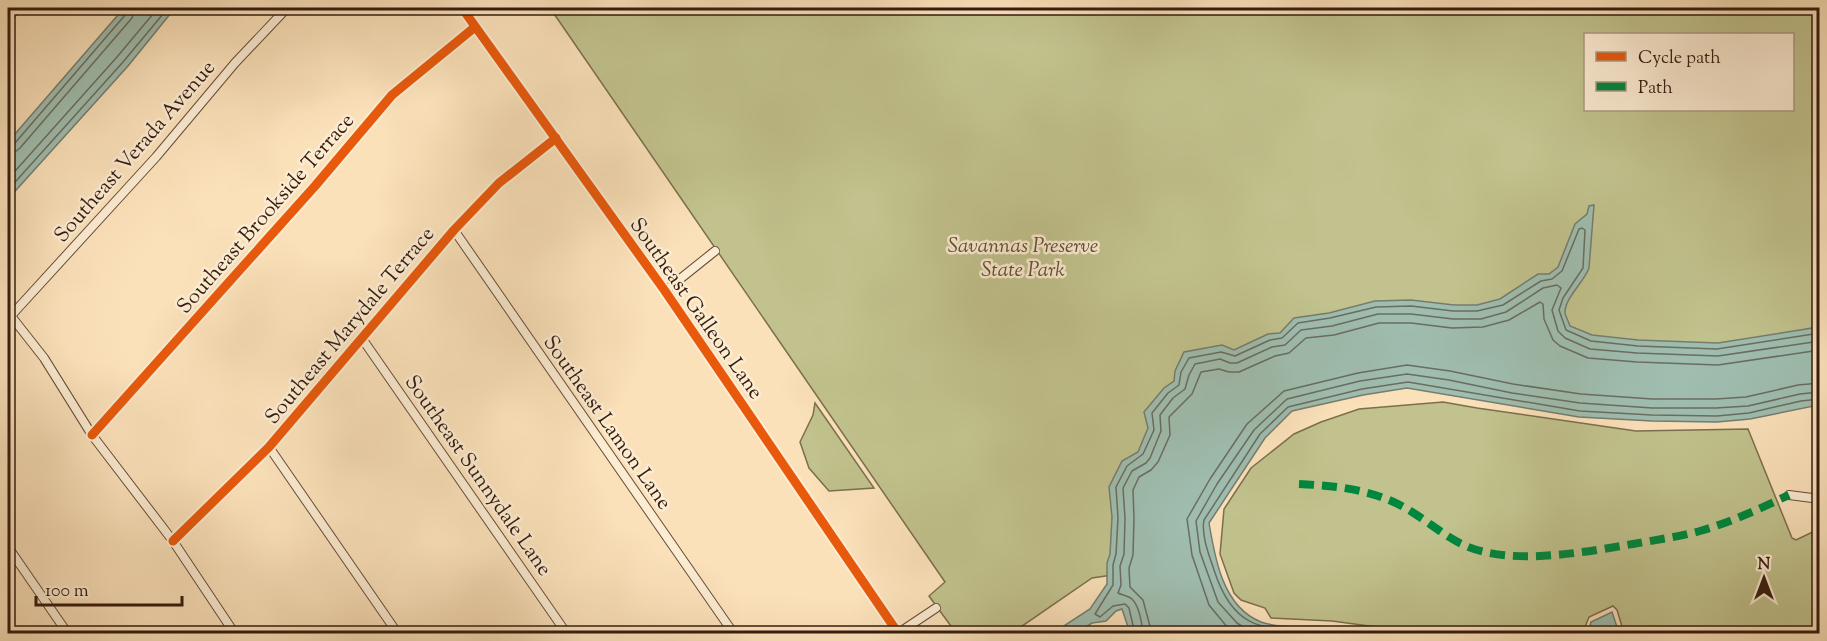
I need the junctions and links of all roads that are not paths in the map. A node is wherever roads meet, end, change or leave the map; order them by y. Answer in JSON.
{"nodes":[{"id":1,"x":287,"y":8,"type":"edge"},
{"id":2,"x":462,"y":8,"type":"edge"},
{"id":3,"x":14,"y":9,"type":"edge"},
{"id":4,"x":8,"y":18,"type":"edge"},
{"id":5,"x":475,"y":27,"type":"junction"},
{"id":6,"x":556,"y":138,"type":"junction"},
{"id":7,"x":453,"y":230,"type":"junction"},
{"id":8,"x":715,"y":251,"type":"dead end"},
{"id":9,"x":665,"y":291,"type":"junction"},
{"id":10,"x":9,"y":318,"type":"edge"},
{"id":11,"x":361,"y":337,"type":"junction"},
{"id":12,"x":92,"y":435,"type":"junction"},
{"id":13,"x":269,"y":447,"type":"junction"},
{"id":14,"x":1789,"y":495,"type":"dead end"},
{"id":15,"x":1820,"y":499,"type":"edge"},
{"id":16,"x":173,"y":541,"type":"junction"},
{"id":17,"x":8,"y":547,"type":"edge"},
{"id":18,"x":936,"y":608,"type":"dead end"},
{"id":19,"x":68,"y":633,"type":"edge"},
{"id":20,"x":235,"y":633,"type":"edge"},
{"id":21,"x":398,"y":633,"type":"edge"},
{"id":22,"x":567,"y":633,"type":"edge"},
{"id":23,"x":734,"y":633,"type":"edge"},
{"id":24,"x":898,"y":633,"type":"edge"}],
"edges":[{"from":1,"to":10,"type":"street","name":"Southeast Verada Avenue"},
{"from":2,"to":5,"type":"street","name":"Southeast Galleon Lane"},
{"from":3,"to":4,"type":"street"},
{"from":5,"to":6,"type":"street","name":"Southeast Galleon Lane"},
{"from":5,"to":12,"type":"street","name":"Southeast Brookside Terrace"},
{"from":6,"to":7,"type":"street","name":"Southeast Marydale Terrace"},
{"from":6,"to":9,"type":"street","name":"Southeast Galleon Lane"},
{"from":7,"to":11,"type":"street","name":"Southeast Marydale Terrace"},
{"from":7,"to":23,"type":"street","name":"Southeast Lamon Lane"},
{"from":8,"to":9,"type":"street"},
{"from":9,"to":24,"type":"street","name":"Southeast Galleon Lane"},
{"from":10,"to":12,"type":"street"},
{"from":11,"to":13,"type":"street","name":"Southeast Marydale Terrace"},
{"from":11,"to":22,"type":"street","name":"Southeast Sunnydale Lane"},
{"from":12,"to":16,"type":"street"},
{"from":13,"to":16,"type":"street","name":"Southeast Marydale Terrace"},
{"from":13,"to":21,"type":"street"},
{"from":14,"to":15,"type":"street"},
{"from":16,"to":20,"type":"street"},
{"from":17,"to":19,"type":"street"},
{"from":18,"to":24,"type":"street"}]}
